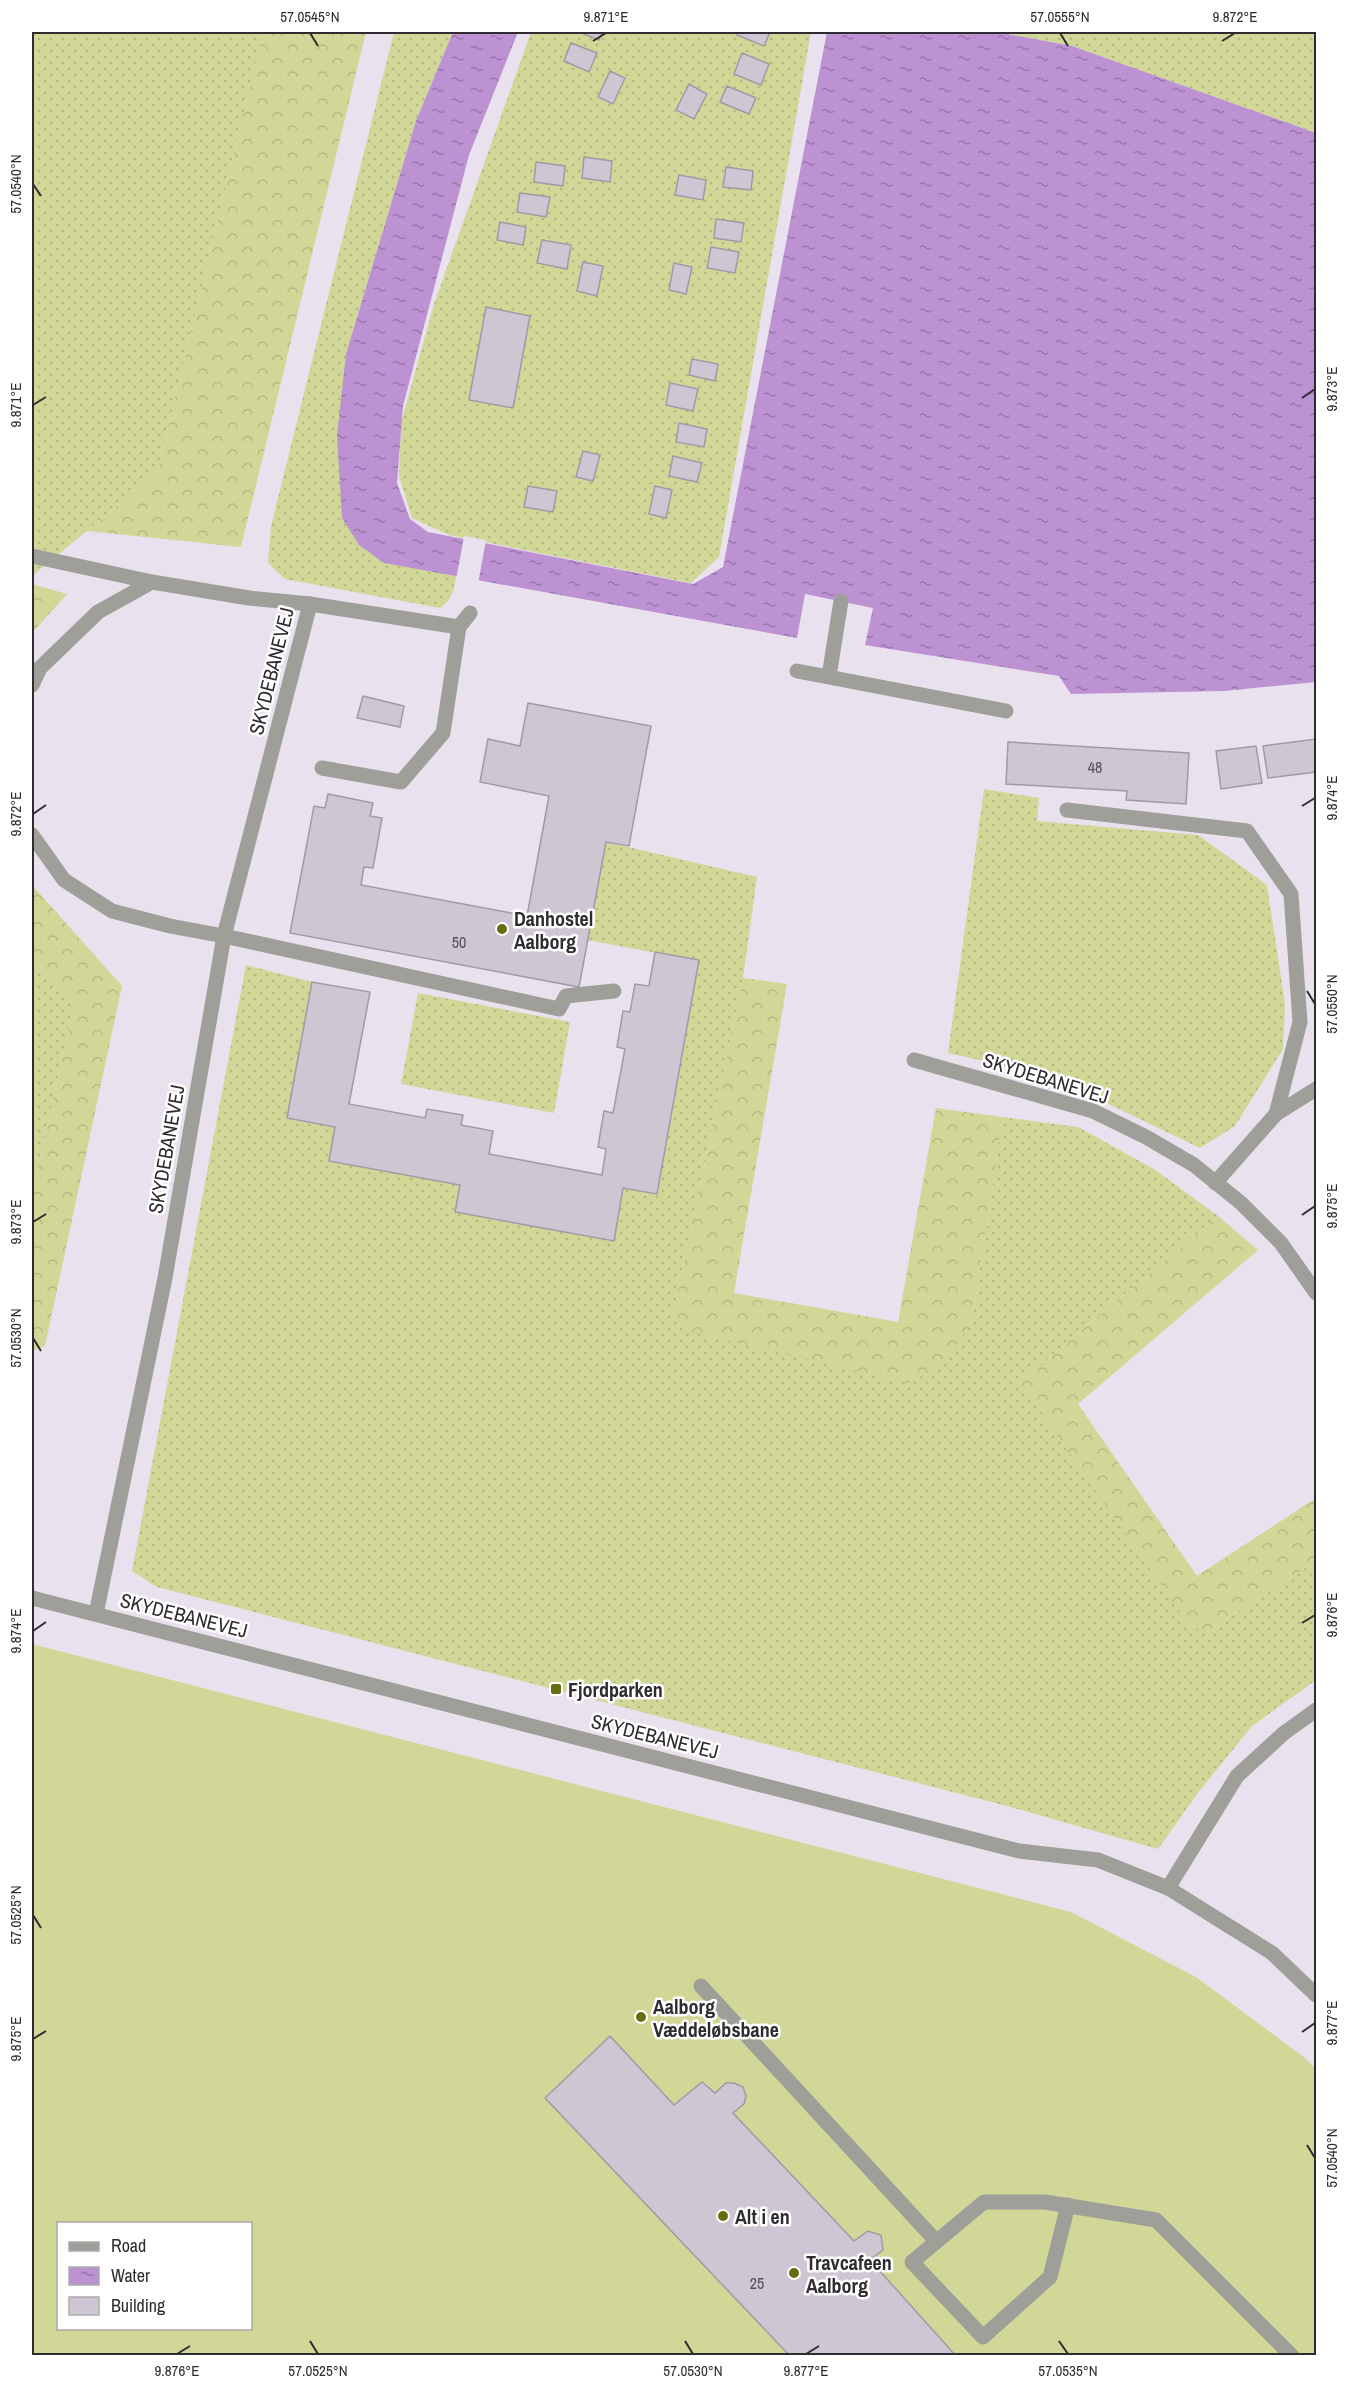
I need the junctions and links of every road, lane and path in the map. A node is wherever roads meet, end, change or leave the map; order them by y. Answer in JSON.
{"nodes":[{"id":1,"x":32,"y":556,"type":"edge"},
{"id":2,"x":152,"y":582,"type":"junction"},
{"id":3,"x":842,"y":601,"type":"dead end"},
{"id":4,"x":310,"y":604,"type":"junction"},
{"id":5,"x":470,"y":613,"type":"dead end"},
{"id":6,"x":459,"y":627,"type":"junction"},
{"id":7,"x":797,"y":670,"type":"dead end"},
{"id":8,"x":829,"y":676,"type":"junction"},
{"id":9,"x":32,"y":685,"type":"edge"},
{"id":10,"x":1005,"y":711,"type":"dead end"},
{"id":11,"x":322,"y":768,"type":"dead end"},
{"id":12,"x":1067,"y":810,"type":"dead end"},
{"id":13,"x":32,"y":835,"type":"edge"},
{"id":14,"x":224,"y":936,"type":"junction"},
{"id":15,"x":615,"y":992,"type":"dead end"},
{"id":16,"x":914,"y":1060,"type":"dead end"},
{"id":17,"x":1317,"y":1089,"type":"edge"},
{"id":18,"x":1276,"y":1114,"type":"junction"},
{"id":19,"x":1215,"y":1183,"type":"junction"},
{"id":20,"x":1317,"y":1293,"type":"edge"},
{"id":21,"x":32,"y":1598,"type":"edge"},
{"id":22,"x":96,"y":1614,"type":"junction"},
{"id":23,"x":1317,"y":1710,"type":"edge"},
{"id":24,"x":1168,"y":1888,"type":"junction"},
{"id":25,"x":700,"y":1986,"type":"dead end"},
{"id":26,"x":1317,"y":1995,"type":"edge"},
{"id":27,"x":1068,"y":2205,"type":"junction"},
{"id":28,"x":936,"y":2241,"type":"junction"},
{"id":29,"x":1292,"y":2355,"type":"edge"}],
"edges":[{"from":1,"to":2,"type":"street","name":"SKYDEBANEVEJ"},
{"from":2,"to":4,"type":"street","name":"SKYDEBANEVEJ"},
{"from":2,"to":9,"type":"street"},
{"from":3,"to":8,"type":"street"},
{"from":4,"to":6,"type":"street"},
{"from":4,"to":14,"type":"street","name":"SKYDEBANEVEJ"},
{"from":5,"to":6,"type":"street"},
{"from":6,"to":11,"type":"street"},
{"from":7,"to":8,"type":"street"},
{"from":8,"to":10,"type":"street"},
{"from":12,"to":18,"type":"street"},
{"from":13,"to":14,"type":"street"},
{"from":14,"to":15,"type":"street"},
{"from":14,"to":22,"type":"street","name":"SKYDEBANEVEJ"},
{"from":16,"to":19,"type":"street","name":"SKYDEBANEVEJ"},
{"from":17,"to":18,"type":"street"},
{"from":18,"to":19,"type":"street"},
{"from":19,"to":20,"type":"street","name":"SKYDEBANEVEJ"},
{"from":21,"to":22,"type":"street","name":"SKYDEBANEVEJ"},
{"from":22,"to":24,"type":"street","name":"SKYDEBANEVEJ"},
{"from":23,"to":24,"type":"street"},
{"from":24,"to":26,"type":"street","name":"SKYDEBANEVEJ"},
{"from":25,"to":28,"type":"street"},
{"from":27,"to":28,"type":"street"},
{"from":27,"to":28,"type":"street"},
{"from":27,"to":29,"type":"street"}]}
